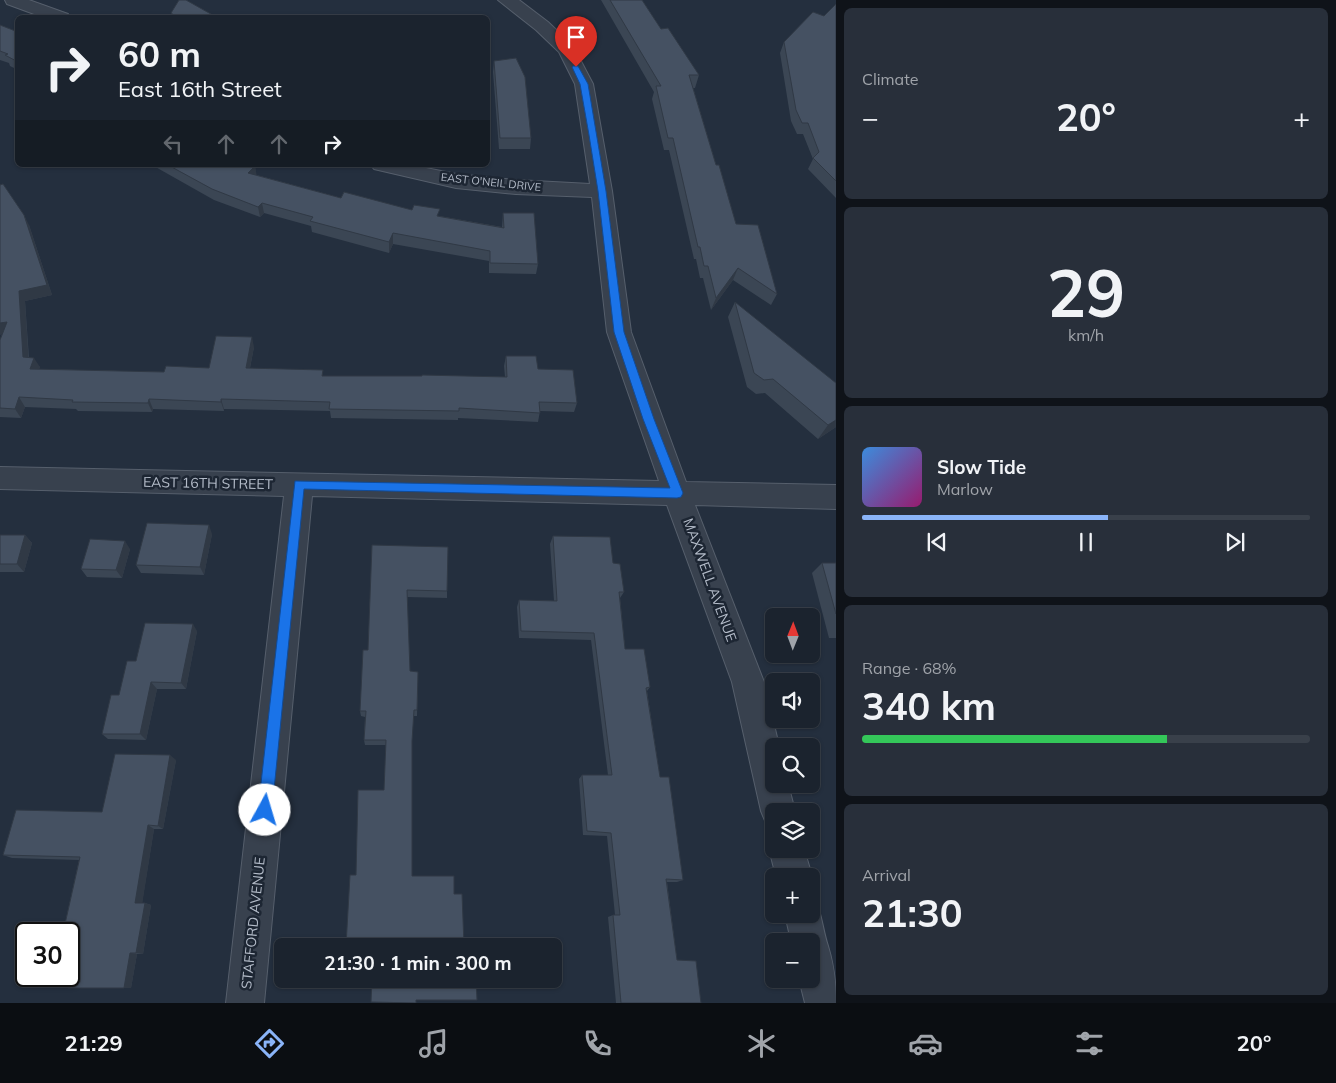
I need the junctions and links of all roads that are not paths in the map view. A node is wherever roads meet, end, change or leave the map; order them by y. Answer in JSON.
{"nodes":[{"id":1,"x":13,"y":0,"type":"edge"},
{"id":2,"x":510,"y":1,"type":"edge"},
{"id":3,"x":54,"y":15,"type":"edge"},
{"id":4,"x":390,"y":167,"type":"edge"},
{"id":5,"x":602,"y":191,"type":"junction"},
{"id":6,"x":0,"y":478,"type":"edge"},
{"id":7,"x":299,"y":484,"type":"junction"},
{"id":8,"x":677,"y":493,"type":"junction"},
{"id":9,"x":836,"y":498,"type":"edge"},
{"id":10,"x":776,"y":803,"type":"edge"},
{"id":11,"x":820,"y":987,"type":"edge"},
{"id":12,"x":245,"y":1003,"type":"edge"},
{"id":13,"x":824,"y":1003,"type":"edge"}],
"edges":[{"from":1,"to":3,"type":"street"},
{"from":2,"to":5,"type":"street","name":"MAXWELL AVENUE"},
{"from":4,"to":5,"type":"street","name":"EAST O'NEIL DRIVE"},
{"from":5,"to":8,"type":"street","name":"MAXWELL AVENUE"},
{"from":6,"to":7,"type":"street","name":"EAST 16TH STREET"},
{"from":7,"to":8,"type":"street","name":"EAST 16TH STREET"},
{"from":7,"to":12,"type":"street","name":"STAFFORD AVENUE"},
{"from":8,"to":9,"type":"street","name":"EAST 16TH STREET"},
{"from":8,"to":10,"type":"street","name":"MAXWELL AVENUE"},
{"from":11,"to":13,"type":"street"}]}
